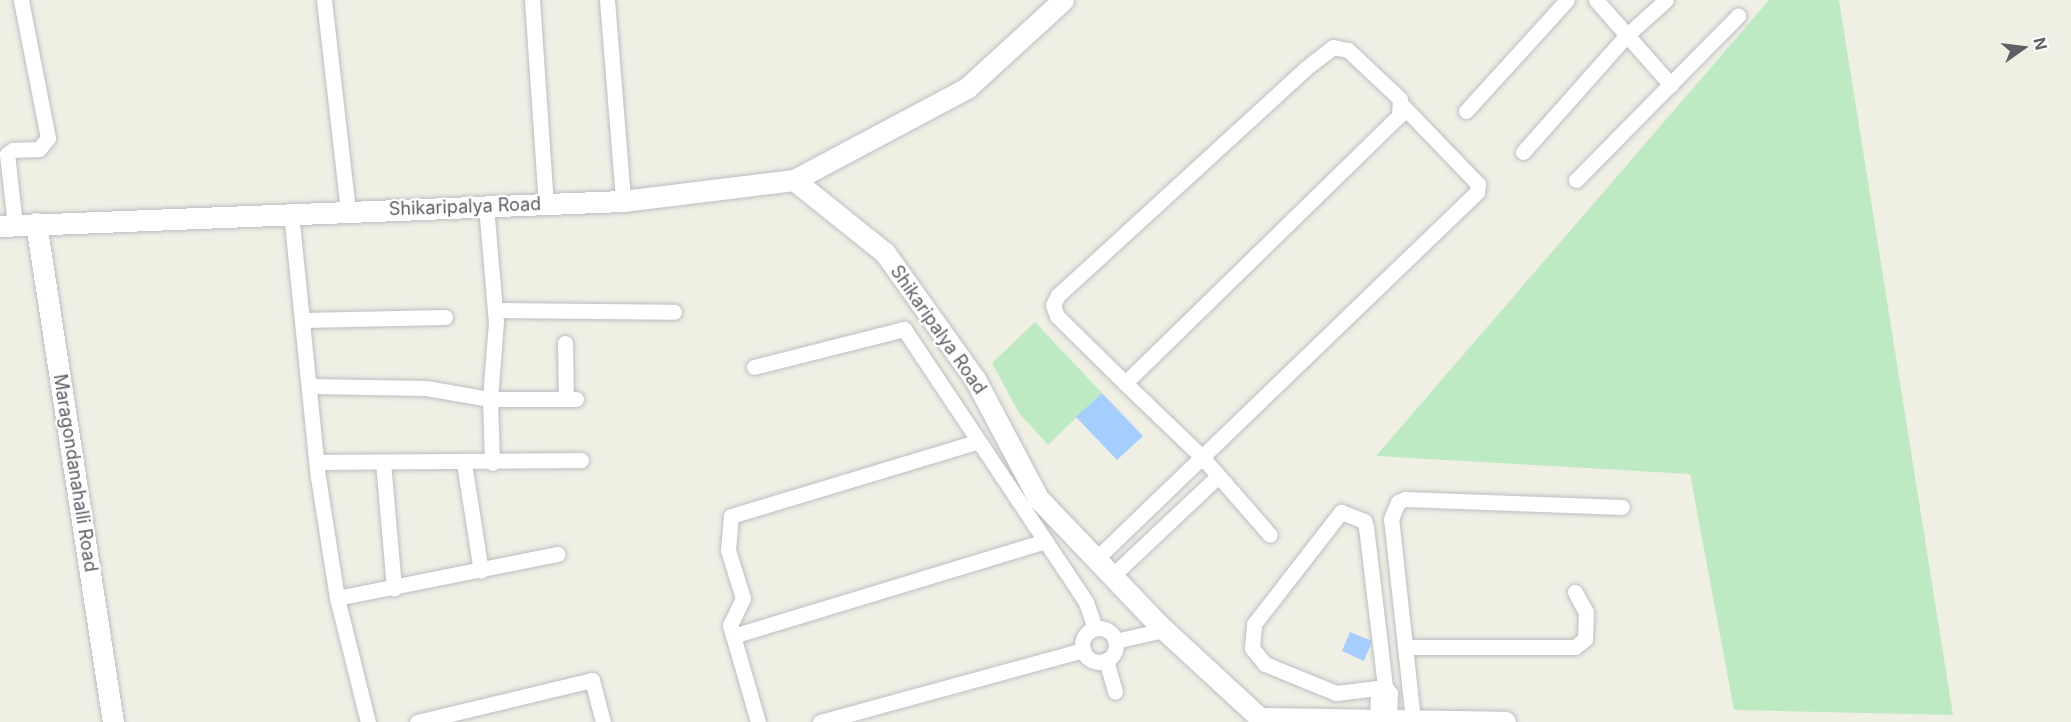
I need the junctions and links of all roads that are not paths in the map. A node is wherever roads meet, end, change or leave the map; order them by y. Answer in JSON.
{"nodes":[{"id":1,"x":21,"y":0,"type":"edge"},
{"id":2,"x":324,"y":0,"type":"edge"},
{"id":3,"x":532,"y":0,"type":"edge"},
{"id":4,"x":607,"y":0,"type":"edge"},
{"id":5,"x":1063,"y":0,"type":"edge"},
{"id":6,"x":1568,"y":0,"type":"edge"},
{"id":7,"x":1596,"y":0,"type":"edge"},
{"id":8,"x":1666,"y":0,"type":"edge"},
{"id":9,"x":1738,"y":16,"type":"dead end"},
{"id":10,"x":1627,"y":35,"type":"junction"},
{"id":11,"x":1671,"y":85,"type":"junction"},
{"id":12,"x":1402,"y":105,"type":"junction"},
{"id":13,"x":1466,"y":111,"type":"dead end"},
{"id":14,"x":4,"y":151,"type":"edge"},
{"id":15,"x":1523,"y":152,"type":"dead end"},
{"id":16,"x":794,"y":180,"type":"junction"},
{"id":17,"x":1576,"y":180,"type":"dead end"},
{"id":18,"x":623,"y":201,"type":"junction"},
{"id":19,"x":546,"y":204,"type":"junction"},
{"id":20,"x":486,"y":206,"type":"junction"},
{"id":21,"x":348,"y":211,"type":"junction"},
{"id":22,"x":291,"y":213,"type":"junction"},
{"id":23,"x":36,"y":223,"type":"junction"},
{"id":24,"x":7,"y":226,"type":"edge"},
{"id":25,"x":495,"y":310,"type":"junction"},
{"id":26,"x":928,"y":310,"type":"junction"},
{"id":27,"x":674,"y":312,"type":"dead end"},
{"id":28,"x":445,"y":317,"type":"dead end"},
{"id":29,"x":302,"y":320,"type":"junction"},
{"id":30,"x":904,"y":329,"type":"junction"},
{"id":31,"x":565,"y":343,"type":"dead end"},
{"id":32,"x":754,"y":367,"type":"dead end"},
{"id":33,"x":1125,"y":383,"type":"junction"},
{"id":34,"x":309,"y":386,"type":"junction"},
{"id":35,"x":490,"y":399,"type":"junction"},
{"id":36,"x":976,"y":442,"type":"junction"},
{"id":37,"x":1202,"y":457,"type":"junction"},
{"id":38,"x":581,"y":460,"type":"dead end"},
{"id":39,"x":316,"y":462,"type":"junction"},
{"id":40,"x":383,"y":462,"type":"junction"},
{"id":41,"x":464,"y":463,"type":"junction"},
{"id":42,"x":492,"y":463,"type":"junction"},
{"id":43,"x":1217,"y":477,"type":"junction"},
{"id":44,"x":1622,"y":507,"type":"dead end"},
{"id":45,"x":1270,"y":535,"type":"dead end"},
{"id":46,"x":1045,"y":542,"type":"junction"},
{"id":47,"x":558,"y":554,"type":"dead end"},
{"id":48,"x":1096,"y":559,"type":"junction"},
{"id":49,"x":482,"y":571,"type":"junction"},
{"id":50,"x":1112,"y":576,"type":"junction"},
{"id":51,"x":394,"y":589,"type":"junction"},
{"id":52,"x":1575,"y":592,"type":"dead end"},
{"id":53,"x":337,"y":598,"type":"junction"},
{"id":54,"x":1095,"y":628,"type":"junction"},
{"id":55,"x":1164,"y":630,"type":"junction"},
{"id":56,"x":733,"y":636,"type":"junction"},
{"id":57,"x":1115,"y":640,"type":"junction"},
{"id":58,"x":1405,"y":646,"type":"junction"},
{"id":59,"x":1083,"y":650,"type":"junction"},
{"id":60,"x":1106,"y":660,"type":"junction"},
{"id":61,"x":1382,"y":689,"type":"junction"},
{"id":62,"x":1115,"y":692,"type":"dead end"},
{"id":63,"x":1383,"y":720,"type":"junction"},
{"id":64,"x":1413,"y":720,"type":"junction"},
{"id":65,"x":1337,"y":721,"type":"edge"},
{"id":66,"x":113,"y":722,"type":"edge"},
{"id":67,"x":368,"y":722,"type":"edge"},
{"id":68,"x":417,"y":722,"type":"edge"},
{"id":69,"x":603,"y":722,"type":"edge"},
{"id":70,"x":758,"y":722,"type":"edge"},
{"id":71,"x":820,"y":722,"type":"edge"},
{"id":72,"x":1505,"y":722,"type":"edge"}],
"edges":[{"from":1,"to":14,"type":"street"},
{"from":2,"to":21,"type":"street"},
{"from":3,"to":19,"type":"street"},
{"from":4,"to":18,"type":"street"},
{"from":5,"to":16,"type":"street"},
{"from":6,"to":13,"type":"street"},
{"from":7,"to":10,"type":"street"},
{"from":8,"to":10,"type":"street"},
{"from":9,"to":11,"type":"street"},
{"from":10,"to":11,"type":"street"},
{"from":10,"to":15,"type":"street"},
{"from":11,"to":17,"type":"street"},
{"from":12,"to":33,"type":"street"},
{"from":12,"to":33,"type":"street"},
{"from":12,"to":37,"type":"street"},
{"from":14,"to":24,"type":"street"},
{"from":16,"to":18,"type":"street","name":"Shikaripalya Road"},
{"from":16,"to":26,"type":"street","name":"Shikaripalya Road"},
{"from":18,"to":19,"type":"street","name":"Shikaripalya Road"},
{"from":19,"to":20,"type":"street","name":"Shikaripalya Road"},
{"from":20,"to":21,"type":"street","name":"Shikaripalya Road"},
{"from":20,"to":25,"type":"street"},
{"from":21,"to":22,"type":"street","name":"Shikaripalya Road"},
{"from":22,"to":23,"type":"street","name":"Shikaripalya Road"},
{"from":22,"to":29,"type":"street"},
{"from":23,"to":24,"type":"street","name":"Shikaripalya Road"},
{"from":23,"to":66,"type":"street","name":"Maragondanahalli Road"},
{"from":25,"to":27,"type":"street"},
{"from":25,"to":35,"type":"street"},
{"from":26,"to":30,"type":"street"},
{"from":26,"to":48,"type":"street","name":"Shikaripalya Road"},
{"from":28,"to":29,"type":"street"},
{"from":29,"to":34,"type":"street"},
{"from":30,"to":32,"type":"street"},
{"from":30,"to":36,"type":"street"},
{"from":31,"to":35,"type":"street"},
{"from":33,"to":37,"type":"street"},
{"from":34,"to":35,"type":"street"},
{"from":34,"to":39,"type":"street"},
{"from":35,"to":42,"type":"street"},
{"from":36,"to":46,"type":"street"},
{"from":36,"to":56,"type":"street"},
{"from":37,"to":43,"type":"street"},
{"from":37,"to":48,"type":"street"},
{"from":38,"to":42,"type":"street"},
{"from":39,"to":40,"type":"street"},
{"from":39,"to":53,"type":"street"},
{"from":40,"to":41,"type":"street"},
{"from":40,"to":51,"type":"street"},
{"from":41,"to":42,"type":"street"},
{"from":41,"to":49,"type":"street"},
{"from":43,"to":45,"type":"street"},
{"from":43,"to":50,"type":"street"},
{"from":44,"to":58,"type":"street"},
{"from":46,"to":54,"type":"street"},
{"from":46,"to":56,"type":"street"},
{"from":47,"to":49,"type":"street"},
{"from":48,"to":50,"type":"street","name":"Shikaripalya Road"},
{"from":49,"to":51,"type":"street"},
{"from":50,"to":55,"type":"street","name":"Shikaripalya Road"},
{"from":51,"to":53,"type":"street"},
{"from":52,"to":58,"type":"street"},
{"from":53,"to":67,"type":"street"},
{"from":54,"to":57,"type":"street"},
{"from":54,"to":59,"type":"street"},
{"from":55,"to":57,"type":"street"},
{"from":55,"to":65,"type":"street","name":"Shikaripalya Road"},
{"from":56,"to":70,"type":"street"},
{"from":57,"to":60,"type":"street"},
{"from":58,"to":64,"type":"street"},
{"from":59,"to":60,"type":"street"},
{"from":59,"to":71,"type":"street"},
{"from":60,"to":62,"type":"street"},
{"from":61,"to":61,"type":"street"},
{"from":61,"to":63,"type":"street"},
{"from":63,"to":64,"type":"street","name":"Shikaripalya Road"},
{"from":63,"to":65,"type":"street","name":"Shikaripalya Road"},
{"from":64,"to":72,"type":"street","name":"Shikaripalya Road"},
{"from":68,"to":69,"type":"street"}]}
